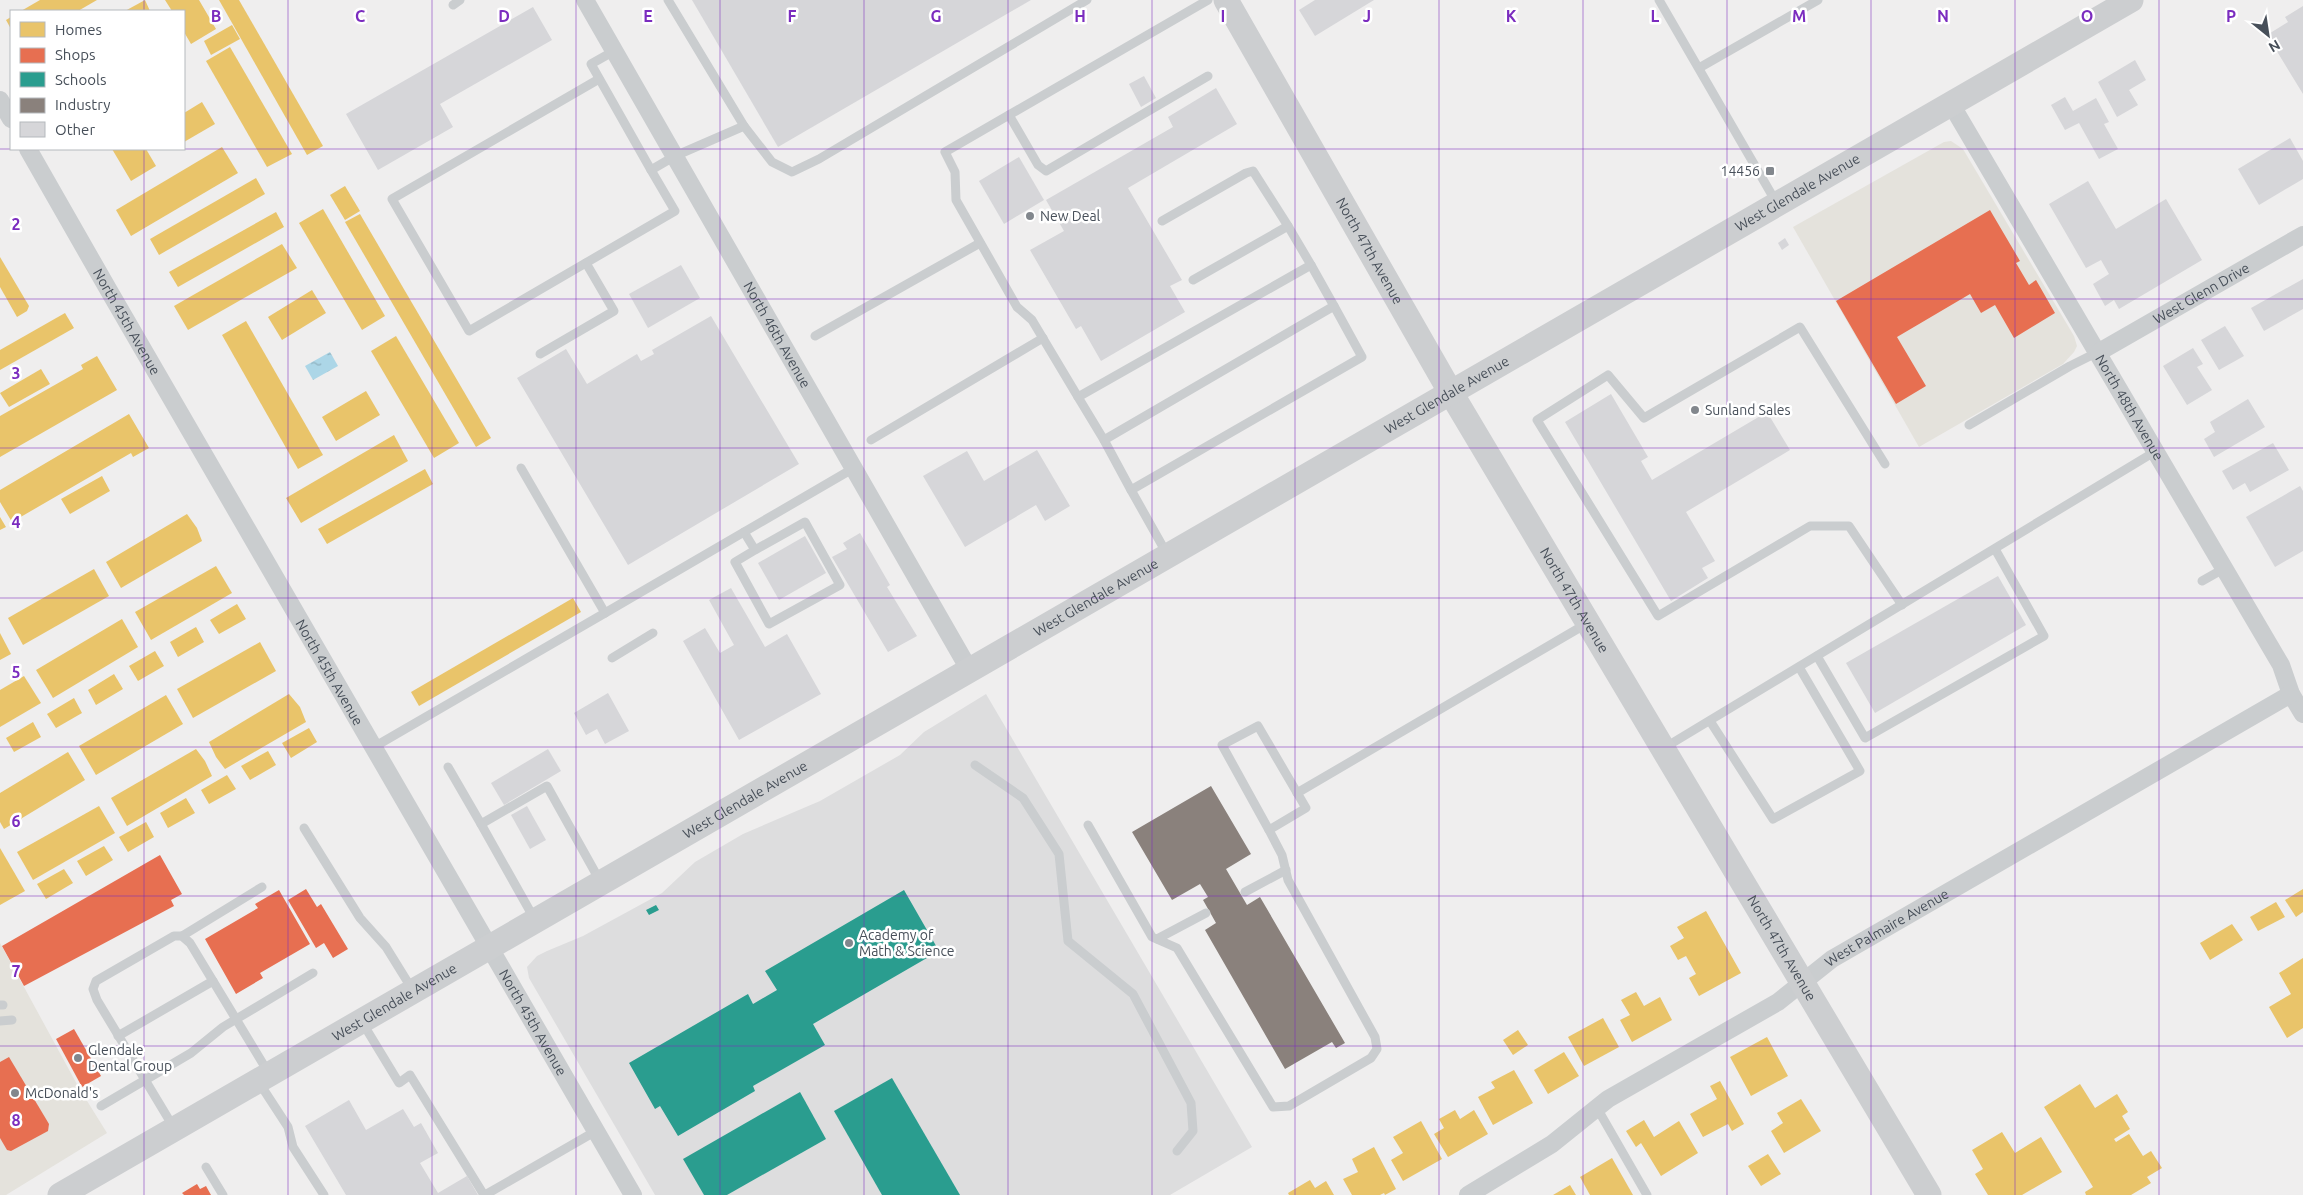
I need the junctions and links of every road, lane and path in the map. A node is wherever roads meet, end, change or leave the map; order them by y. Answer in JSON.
{"nodes":[{"id":1,"x":585,"y":0,"type":"edge"},
{"id":2,"x":668,"y":0,"type":"edge"},
{"id":3,"x":1087,"y":0,"type":"edge"},
{"id":4,"x":1208,"y":0,"type":"edge"},
{"id":5,"x":1226,"y":0,"type":"edge"},
{"id":6,"x":1659,"y":0,"type":"edge"},
{"id":7,"x":1818,"y":0,"type":"edge"},
{"id":8,"x":2131,"y":0,"type":"edge"},
{"id":9,"x":614,"y":50,"type":"junction"},
{"id":10,"x":1699,"y":68,"type":"junction"},
{"id":11,"x":1208,"y":76,"type":"dead end"},
{"id":12,"x":599,"y":78,"type":"junction"},
{"id":13,"x":0,"y":100,"type":"edge"},
{"id":14,"x":1951,"y":104,"type":"junction"},
{"id":15,"x":1009,"y":115,"type":"junction"},
{"id":16,"x":10,"y":117,"type":"edge"},
{"id":17,"x":744,"y":126,"type":"junction"},
{"id":18,"x":29,"y":150,"type":"edge"},
{"id":19,"x":675,"y":156,"type":"junction"},
{"id":20,"x":651,"y":170,"type":"junction"},
{"id":21,"x":1778,"y":204,"type":"junction"},
{"id":22,"x":1162,"y":222,"type":"dead end"},
{"id":23,"x":1288,"y":226,"type":"junction"},
{"id":24,"x":2303,"y":235,"type":"edge"},
{"id":25,"x":980,"y":243,"type":"junction"},
{"id":26,"x":586,"y":263,"type":"junction"},
{"id":27,"x":1311,"y":265,"type":"junction"},
{"id":28,"x":1193,"y":280,"type":"dead end"},
{"id":29,"x":1334,"y":306,"type":"junction"},
{"id":30,"x":815,"y":336,"type":"dead end"},
{"id":31,"x":1043,"y":338,"type":"junction"},
{"id":32,"x":2099,"y":352,"type":"junction"},
{"id":33,"x":540,"y":354,"type":"dead end"},
{"id":34,"x":1451,"y":393,"type":"junction"},
{"id":35,"x":1078,"y":397,"type":"junction"},
{"id":36,"x":1969,"y":425,"type":"dead end"},
{"id":37,"x":871,"y":440,"type":"dead end"},
{"id":38,"x":1104,"y":440,"type":"junction"},
{"id":39,"x":2156,"y":451,"type":"junction"},
{"id":40,"x":1885,"y":464,"type":"dead end"},
{"id":41,"x":521,"y":468,"type":"dead end"},
{"id":42,"x":854,"y":468,"type":"junction"},
{"id":43,"x":1131,"y":490,"type":"junction"},
{"id":44,"x":744,"y":532,"type":"junction"},
{"id":45,"x":1995,"y":549,"type":"junction"},
{"id":46,"x":755,"y":550,"type":"junction"},
{"id":47,"x":1168,"y":556,"type":"junction"},
{"id":48,"x":2224,"y":568,"type":"junction"},
{"id":49,"x":2202,"y":581,"type":"dead end"},
{"id":50,"x":1902,"y":605,"type":"junction"},
{"id":51,"x":605,"y":613,"type":"junction"},
{"id":52,"x":1588,"y":622,"type":"junction"},
{"id":53,"x":653,"y":633,"type":"dead end"},
{"id":54,"x":1817,"y":656,"type":"junction"},
{"id":55,"x":612,"y":658,"type":"dead end"},
{"id":56,"x":1799,"y":667,"type":"junction"},
{"id":57,"x":970,"y":671,"type":"junction"},
{"id":58,"x":2291,"y":694,"type":"junction"},
{"id":59,"x":2303,"y":714,"type":"edge"},
{"id":60,"x":1710,"y":721,"type":"junction"},
{"id":61,"x":374,"y":747,"type":"junction"},
{"id":62,"x":1664,"y":748,"type":"junction"},
{"id":63,"x":975,"y":765,"type":"dead end"},
{"id":64,"x":448,"y":767,"type":"dead end"},
{"id":65,"x":1297,"y":792,"type":"junction"},
{"id":66,"x":481,"y":824,"type":"junction"},
{"id":67,"x":1088,"y":825,"type":"dead end"},
{"id":68,"x":304,"y":828,"type":"dead end"},
{"id":69,"x":1269,"y":830,"type":"junction"},
{"id":70,"x":1286,"y":870,"type":"junction"},
{"id":71,"x":602,"y":883,"type":"junction"},
{"id":72,"x":262,"y":887,"type":"dead end"},
{"id":73,"x":1244,"y":892,"type":"dead end"},
{"id":74,"x":1206,"y":913,"type":"dead end"},
{"id":75,"x":535,"y":921,"type":"junction"},
{"id":76,"x":182,"y":936,"type":"junction"},
{"id":77,"x":1157,"y":940,"type":"junction"},
{"id":78,"x":490,"y":948,"type":"junction"},
{"id":79,"x":313,"y":973,"type":"dead end"},
{"id":80,"x":213,"y":981,"type":"junction"},
{"id":81,"x":1801,"y":982,"type":"junction"},
{"id":82,"x":413,"y":992,"type":"junction"},
{"id":83,"x":236,"y":1019,"type":"junction"},
{"id":84,"x":12,"y":1020,"type":"dead end"},
{"id":85,"x":0,"y":1021,"type":"edge"},
{"id":86,"x":362,"y":1021,"type":"junction"},
{"id":87,"x":118,"y":1036,"type":"junction"},
{"id":88,"x":264,"y":1078,"type":"junction"},
{"id":89,"x":145,"y":1080,"type":"junction"},
{"id":90,"x":101,"y":1106,"type":"dead end"},
{"id":91,"x":1597,"y":1108,"type":"junction"},
{"id":92,"x":175,"y":1129,"type":"junction"},
{"id":93,"x":596,"y":1131,"type":"junction"},
{"id":94,"x":1177,"y":1151,"type":"dead end"},
{"id":95,"x":206,"y":1167,"type":"dead end"},
{"id":96,"x":60,"y":1195,"type":"edge"},
{"id":97,"x":223,"y":1195,"type":"edge"},
{"id":98,"x":324,"y":1195,"type":"edge"},
{"id":99,"x":485,"y":1195,"type":"edge"},
{"id":100,"x":633,"y":1195,"type":"edge"},
{"id":101,"x":1468,"y":1195,"type":"edge"},
{"id":102,"x":1647,"y":1195,"type":"edge"},
{"id":103,"x":1928,"y":1195,"type":"edge"}],
"edges":[{"from":1,"to":9,"type":"street","name":"North 46th Avenue"},
{"from":2,"to":17,"type":"lane"},
{"from":3,"to":17,"type":"lane"},
{"from":4,"to":15,"type":"lane"},
{"from":5,"to":34,"type":"main road","name":"North 47th Avenue"},
{"from":6,"to":10,"type":"lane"},
{"from":7,"to":10,"type":"lane"},
{"from":8,"to":14,"type":"main road","name":"West Glendale Avenue"},
{"from":9,"to":12,"type":"lane"},
{"from":9,"to":19,"type":"street","name":"North 46th Avenue"},
{"from":10,"to":21,"type":"lane"},
{"from":11,"to":15,"type":"lane"},
{"from":12,"to":20,"type":"lane"},
{"from":12,"to":26,"type":"lane"},
{"from":13,"to":16,"type":"street"},
{"from":14,"to":21,"type":"main road","name":"West Glendale Avenue"},
{"from":14,"to":32,"type":"street","name":"North 48th Avenue"},
{"from":15,"to":25,"type":"lane"},
{"from":17,"to":19,"type":"lane"},
{"from":18,"to":61,"type":"street","name":"North 45th Avenue"},
{"from":19,"to":20,"type":"lane"},
{"from":19,"to":42,"type":"street","name":"North 46th Avenue"},
{"from":20,"to":26,"type":"lane"},
{"from":21,"to":34,"type":"main road","name":"West Glendale Avenue"},
{"from":22,"to":23,"type":"lane"},
{"from":23,"to":27,"type":"lane"},
{"from":23,"to":28,"type":"lane"},
{"from":24,"to":32,"type":"street","name":"West Glenn Drive"},
{"from":25,"to":30,"type":"lane"},
{"from":25,"to":31,"type":"lane"},
{"from":26,"to":33,"type":"lane"},
{"from":27,"to":29,"type":"lane"},
{"from":27,"to":35,"type":"lane"},
{"from":29,"to":38,"type":"lane"},
{"from":29,"to":43,"type":"lane"},
{"from":31,"to":35,"type":"lane"},
{"from":31,"to":37,"type":"lane"},
{"from":32,"to":36,"type":"lane"},
{"from":32,"to":39,"type":"street","name":"North 48th Avenue"},
{"from":34,"to":47,"type":"main road","name":"West Glendale Avenue"},
{"from":34,"to":52,"type":"main road","name":"North 47th Avenue"},
{"from":35,"to":38,"type":"lane"},
{"from":38,"to":43,"type":"lane"},
{"from":39,"to":45,"type":"lane"},
{"from":39,"to":48,"type":"street","name":"North 48th Avenue"},
{"from":40,"to":50,"type":"lane"},
{"from":41,"to":51,"type":"lane"},
{"from":42,"to":44,"type":"lane"},
{"from":42,"to":57,"type":"street","name":"North 46th Avenue"},
{"from":43,"to":47,"type":"lane"},
{"from":44,"to":46,"type":"lane"},
{"from":44,"to":51,"type":"lane"},
{"from":45,"to":50,"type":"lane"},
{"from":45,"to":54,"type":"lane"},
{"from":46,"to":46,"type":"lane"},
{"from":47,"to":57,"type":"main road","name":"West Glendale Avenue"},
{"from":48,"to":49,"type":"lane"},
{"from":48,"to":58,"type":"street","name":"North 48th Avenue"},
{"from":50,"to":54,"type":"lane"},
{"from":51,"to":61,"type":"lane"},
{"from":52,"to":62,"type":"main road","name":"North 47th Avenue"},
{"from":52,"to":65,"type":"lane"},
{"from":53,"to":55,"type":"lane"},
{"from":54,"to":56,"type":"lane"},
{"from":56,"to":60,"type":"lane"},
{"from":56,"to":60,"type":"lane"},
{"from":57,"to":71,"type":"main road","name":"West Glendale Avenue"},
{"from":58,"to":59,"type":"street","name":"North 48th Avenue"},
{"from":58,"to":81,"type":"street","name":"West Palmaire Avenue"},
{"from":60,"to":62,"type":"lane"},
{"from":61,"to":78,"type":"street","name":"North 45th Avenue"},
{"from":62,"to":81,"type":"main road","name":"North 47th Avenue"},
{"from":63,"to":94,"type":"lane"},
{"from":64,"to":66,"type":"lane"},
{"from":65,"to":69,"type":"lane"},
{"from":65,"to":69,"type":"lane"},
{"from":66,"to":71,"type":"lane"},
{"from":66,"to":75,"type":"lane"},
{"from":67,"to":77,"type":"lane"},
{"from":68,"to":82,"type":"lane"},
{"from":69,"to":70,"type":"lane"},
{"from":70,"to":73,"type":"lane"},
{"from":70,"to":77,"type":"lane"},
{"from":71,"to":75,"type":"main road","name":"West Glendale Avenue"},
{"from":72,"to":76,"type":"lane"},
{"from":74,"to":77,"type":"lane"},
{"from":75,"to":78,"type":"main road","name":"West Glendale Avenue"},
{"from":76,"to":80,"type":"lane"},
{"from":76,"to":87,"type":"lane"},
{"from":78,"to":82,"type":"main road","name":"West Glendale Avenue"},
{"from":78,"to":93,"type":"street","name":"North 45th Avenue"},
{"from":79,"to":83,"type":"lane"},
{"from":80,"to":83,"type":"lane"},
{"from":80,"to":87,"type":"lane"},
{"from":81,"to":91,"type":"street","name":"West Palmaire Avenue"},
{"from":81,"to":103,"type":"main road","name":"North 47th Avenue"},
{"from":82,"to":86,"type":"main road","name":"West Glendale Avenue"},
{"from":83,"to":88,"type":"lane"},
{"from":83,"to":89,"type":"lane"},
{"from":84,"to":85,"type":"lane"},
{"from":86,"to":88,"type":"main road","name":"West Glendale Avenue"},
{"from":86,"to":99,"type":"lane"},
{"from":87,"to":89,"type":"lane"},
{"from":88,"to":92,"type":"main road","name":"West Glendale Avenue"},
{"from":88,"to":98,"type":"lane"},
{"from":89,"to":90,"type":"lane"},
{"from":89,"to":92,"type":"lane"},
{"from":91,"to":101,"type":"street","name":"West Palmaire Avenue"},
{"from":91,"to":102,"type":"lane"},
{"from":92,"to":96,"type":"main road","name":"West Glendale Avenue"},
{"from":93,"to":99,"type":"lane"},
{"from":93,"to":100,"type":"street","name":"North 45th Avenue"},
{"from":95,"to":97,"type":"lane"}]}
